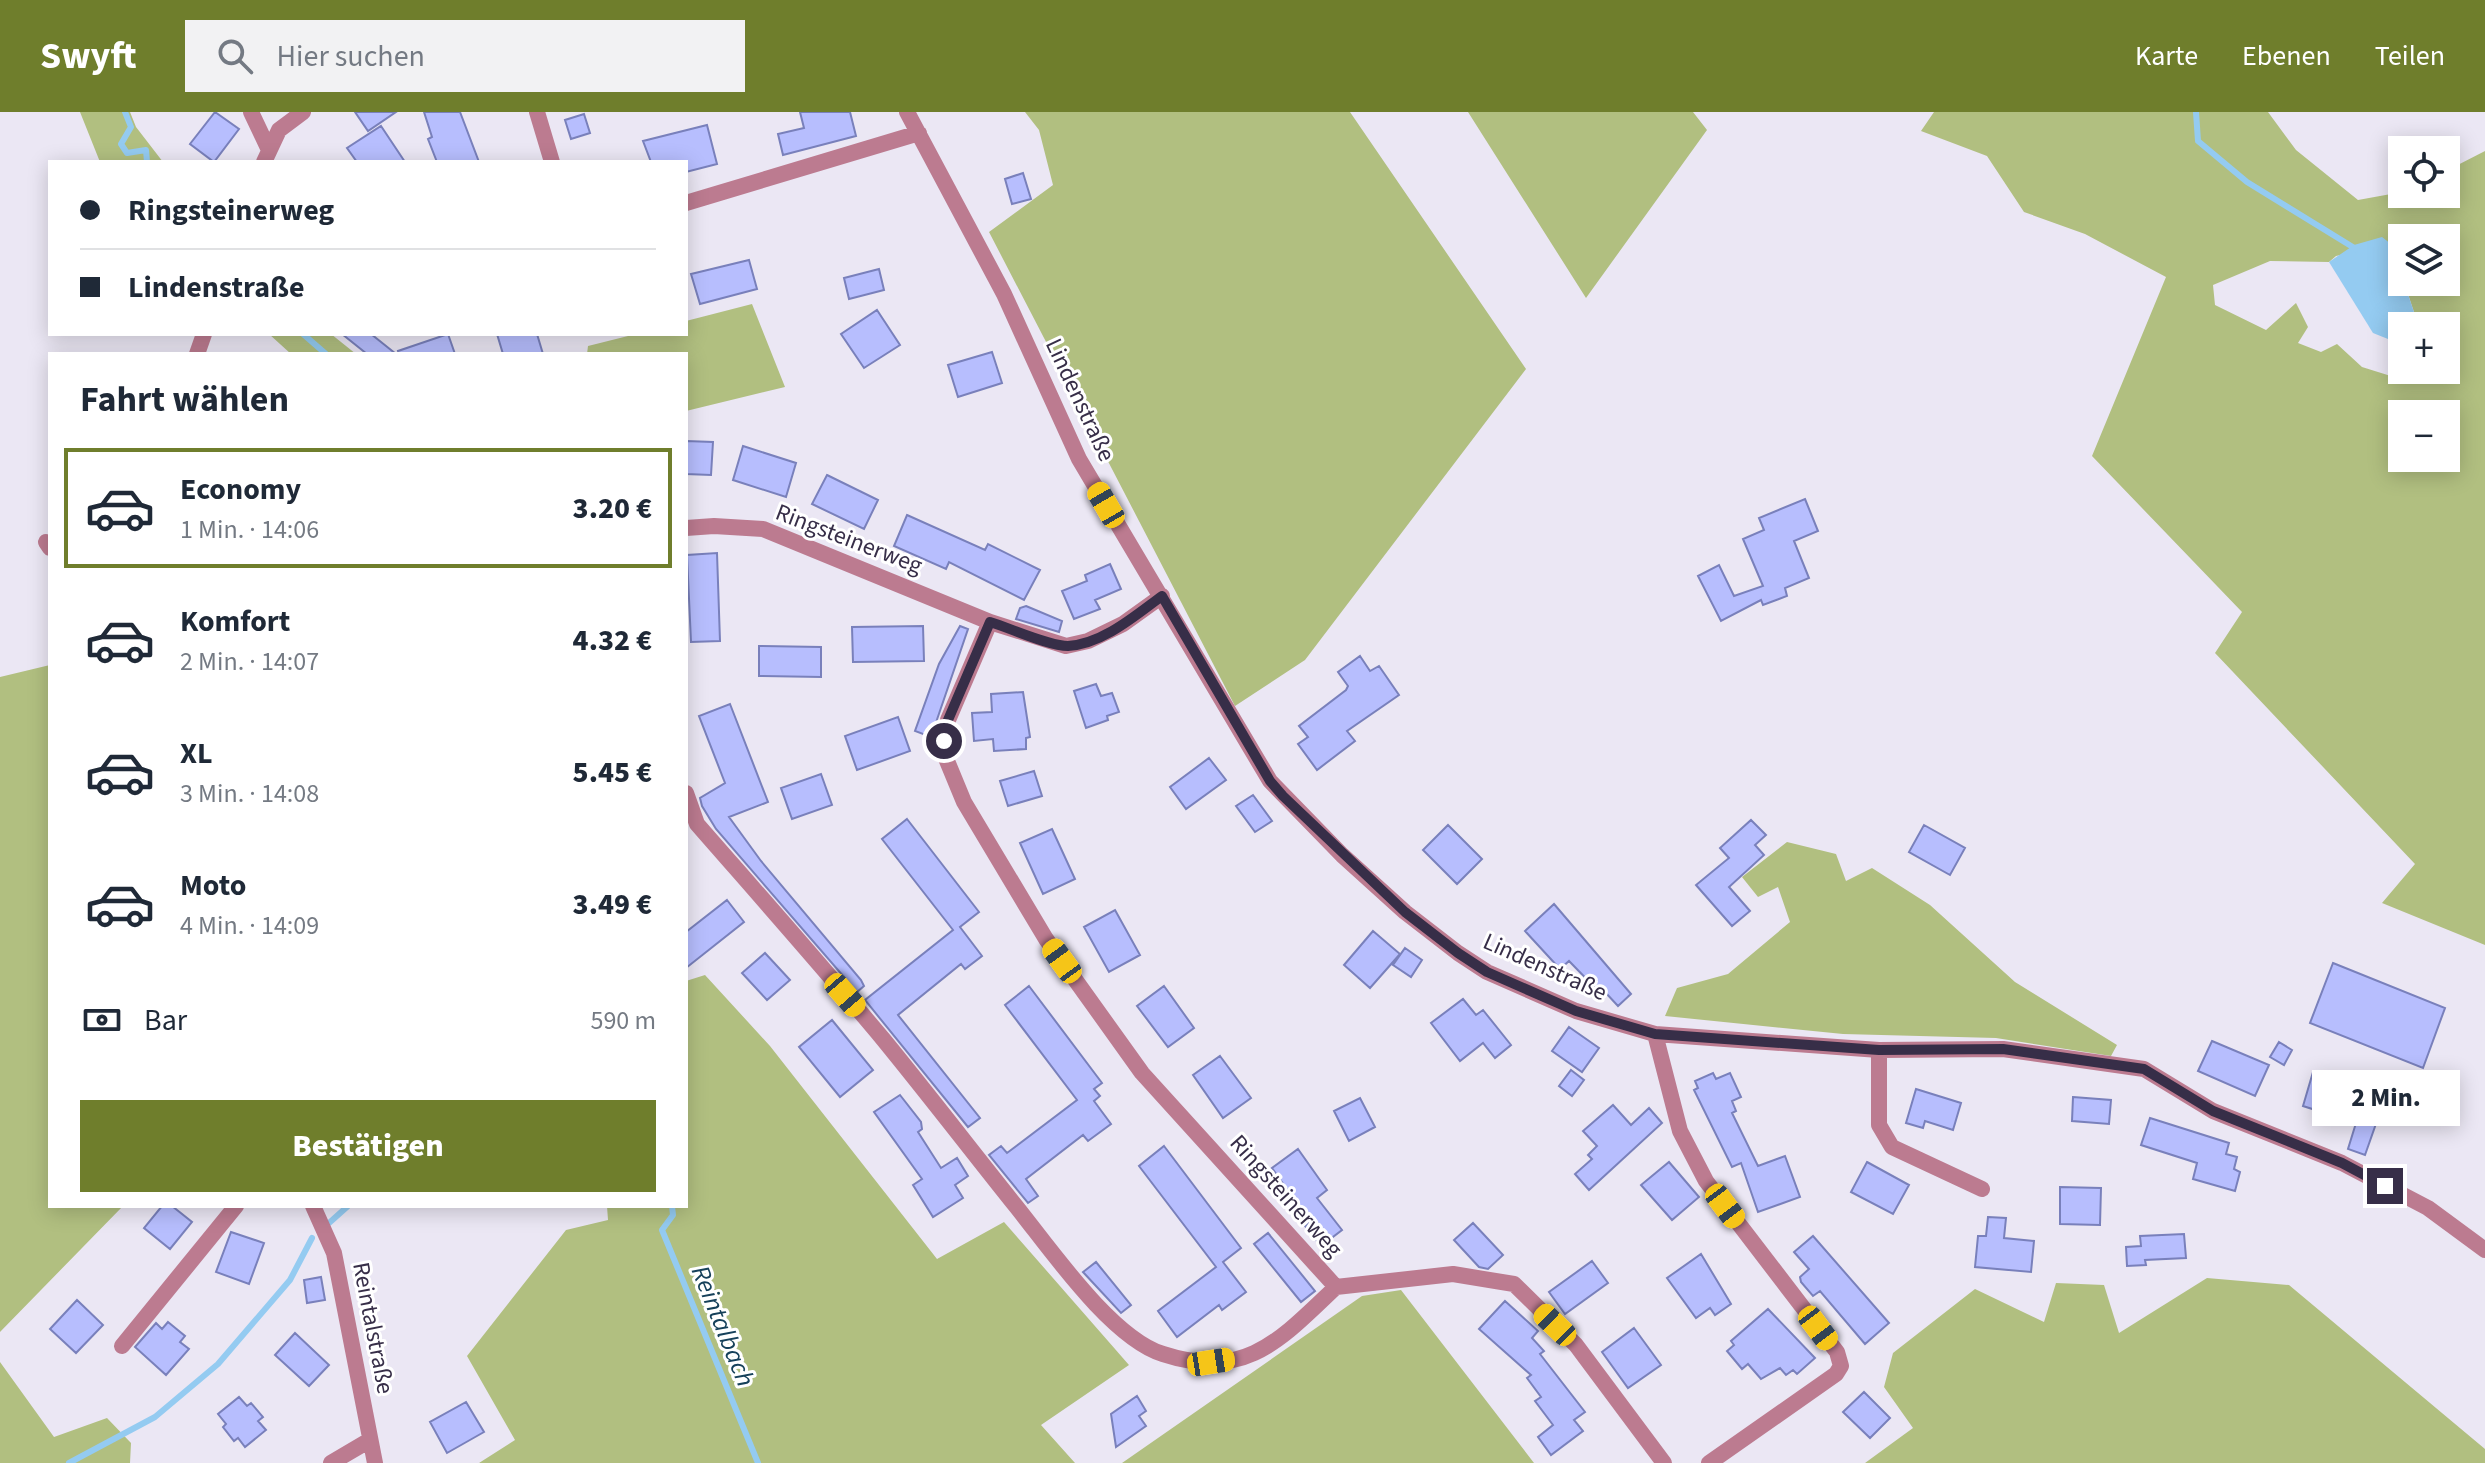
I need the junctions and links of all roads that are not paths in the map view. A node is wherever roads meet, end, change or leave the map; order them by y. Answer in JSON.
{"nodes":[{"id":1,"x":251,"y":112,"type":"edge"},
{"id":2,"x":303,"y":112,"type":"edge"},
{"id":3,"x":537,"y":112,"type":"edge"},
{"id":4,"x":907,"y":112,"type":"edge"},
{"id":5,"x":919,"y":133,"type":"junction"},
{"id":6,"x":266,"y":156,"type":"edge"},
{"id":7,"x":551,"y":160,"type":"edge"},
{"id":8,"x":688,"y":202,"type":"edge"},
{"id":9,"x":688,"y":528,"type":"edge"},
{"id":10,"x":1162,"y":596,"type":"junction"},
{"id":11,"x":990,"y":622,"type":"junction"},
{"id":12,"x":688,"y":799,"type":"edge"},
{"id":13,"x":1655,"y":1034,"type":"junction"},
{"id":14,"x":1879,"y":1050,"type":"junction"},
{"id":15,"x":1982,"y":1189,"type":"dead end"},
{"id":16,"x":234,"y":1208,"type":"edge"},
{"id":17,"x":314,"y":1208,"type":"edge"},
{"id":18,"x":2485,"y":1250,"type":"edge"},
{"id":19,"x":1336,"y":1287,"type":"junction"},
{"id":20,"x":122,"y":1346,"type":"dead end"},
{"id":21,"x":370,"y":1440,"type":"junction"},
{"id":22,"x":331,"y":1463,"type":"edge"},
{"id":23,"x":375,"y":1463,"type":"edge"},
{"id":24,"x":1664,"y":1463,"type":"edge"},
{"id":25,"x":1709,"y":1463,"type":"edge"}],
"edges":[{"from":1,"to":6,"type":"street"},
{"from":2,"to":6,"type":"street"},
{"from":3,"to":7,"type":"street"},
{"from":4,"to":5,"type":"street","name":"Lindenstraße"},
{"from":5,"to":8,"type":"street"},
{"from":5,"to":10,"type":"street","name":"Lindenstraße"},
{"from":9,"to":11,"type":"street","name":"Ringsteinerweg"},
{"from":10,"to":11,"type":"street","name":"Ringsteinerweg"},
{"from":10,"to":13,"type":"street","name":"Lindenstraße"},
{"from":11,"to":19,"type":"street","name":"Ringsteinerweg"},
{"from":12,"to":19,"type":"street","name":"Ringsteinerweg"},
{"from":13,"to":14,"type":"street","name":"Lindenstraße"},
{"from":13,"to":25,"type":"street"},
{"from":14,"to":15,"type":"street"},
{"from":14,"to":18,"type":"street","name":"Lindenstraße"},
{"from":16,"to":20,"type":"street"},
{"from":17,"to":21,"type":"street","name":"Reintalstraße"},
{"from":19,"to":24,"type":"street"},
{"from":21,"to":22,"type":"street"},
{"from":21,"to":23,"type":"street","name":"Reintalstraße"}]}
